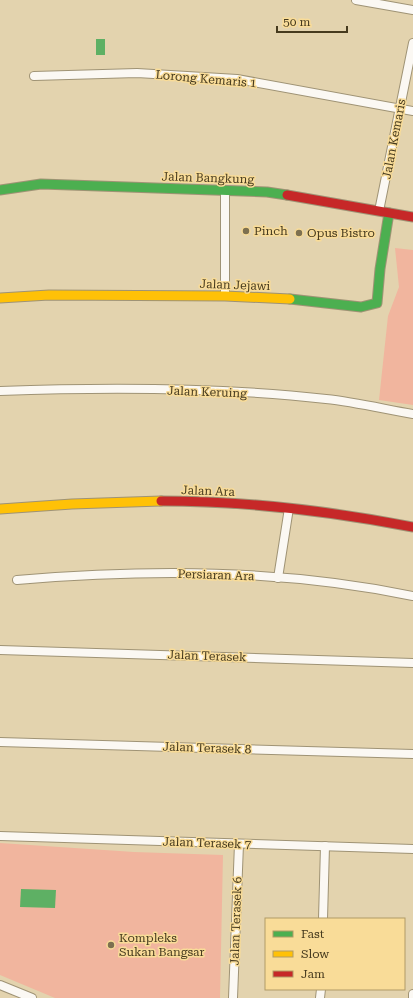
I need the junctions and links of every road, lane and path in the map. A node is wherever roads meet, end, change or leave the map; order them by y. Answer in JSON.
{"nodes":[{"id":1,"x":356,"y":0,"type":"edge"},
{"id":2,"x":413,"y":10,"type":"edge"},
{"id":3,"x":413,"y":43,"type":"edge"},
{"id":4,"x":34,"y":76,"type":"dead end"},
{"id":5,"x":399,"y":108,"type":"junction"},
{"id":6,"x":413,"y":111,"type":"edge"},
{"id":7,"x":0,"y":190,"type":"edge"},
{"id":8,"x":226,"y":191,"type":"junction"},
{"id":9,"x":384,"y":212,"type":"junction"},
{"id":10,"x":413,"y":217,"type":"edge"},
{"id":11,"x":225,"y":296,"type":"junction"},
{"id":12,"x":0,"y":298,"type":"edge"},
{"id":13,"x":0,"y":391,"type":"edge"},
{"id":14,"x":413,"y":414,"type":"edge"},
{"id":15,"x":289,"y":508,"type":"junction"},
{"id":16,"x":0,"y":509,"type":"edge"},
{"id":17,"x":413,"y":527,"type":"edge"},
{"id":18,"x":278,"y":578,"type":"junction"},
{"id":19,"x":17,"y":580,"type":"dead end"},
{"id":20,"x":413,"y":596,"type":"edge"},
{"id":21,"x":0,"y":650,"type":"edge"},
{"id":22,"x":413,"y":663,"type":"edge"},
{"id":23,"x":0,"y":742,"type":"edge"},
{"id":24,"x":413,"y":754,"type":"edge"},
{"id":25,"x":0,"y":836,"type":"edge"},
{"id":26,"x":239,"y":844,"type":"junction"},
{"id":27,"x":325,"y":846,"type":"junction"},
{"id":28,"x":413,"y":849,"type":"edge"},
{"id":29,"x":323,"y":918,"type":"edge"},
{"id":30,"x":0,"y":985,"type":"edge"},
{"id":31,"x":413,"y":994,"type":"edge"},
{"id":32,"x":32,"y":998,"type":"edge"},
{"id":33,"x":234,"y":998,"type":"edge"},
{"id":34,"x":413,"y":998,"type":"edge"}],
"edges":[{"from":1,"to":2,"type":"street"},
{"from":3,"to":5,"type":"street","name":"Jalan Kemaris"},
{"from":4,"to":5,"type":"street","name":"Lorong Kemaris 1"},
{"from":5,"to":6,"type":"street","name":"Lorong Kemaris 1"},
{"from":5,"to":9,"type":"street","name":"Jalan Kemaris"},
{"from":7,"to":8,"type":"street","name":"Jalan Bangkung"},
{"from":8,"to":9,"type":"street","name":"Jalan Bangkung"},
{"from":8,"to":11,"type":"street"},
{"from":9,"to":10,"type":"street","name":"Jalan Bangkung"},
{"from":9,"to":11,"type":"street","name":"Jalan Jejawi"},
{"from":11,"to":12,"type":"street","name":"Jalan Jejawi"},
{"from":13,"to":14,"type":"street","name":"Jalan Keruing"},
{"from":15,"to":16,"type":"street","name":"Jalan Ara"},
{"from":15,"to":17,"type":"street","name":"Jalan Ara"},
{"from":15,"to":18,"type":"street"},
{"from":18,"to":19,"type":"street","name":"Persiaran Ara"},
{"from":18,"to":20,"type":"street","name":"Persiaran Ara"},
{"from":21,"to":22,"type":"street","name":"Jalan Terasek"},
{"from":23,"to":24,"type":"street","name":"Jalan Terasek 8"},
{"from":25,"to":26,"type":"street","name":"Jalan Terasek 7"},
{"from":26,"to":27,"type":"street","name":"Jalan Terasek 7"},
{"from":26,"to":33,"type":"street","name":"Jalan Terasek 6"},
{"from":27,"to":28,"type":"street","name":"Jalan Terasek 7"},
{"from":27,"to":29,"type":"street"},
{"from":30,"to":32,"type":"street"},
{"from":31,"to":34,"type":"street"}]}
